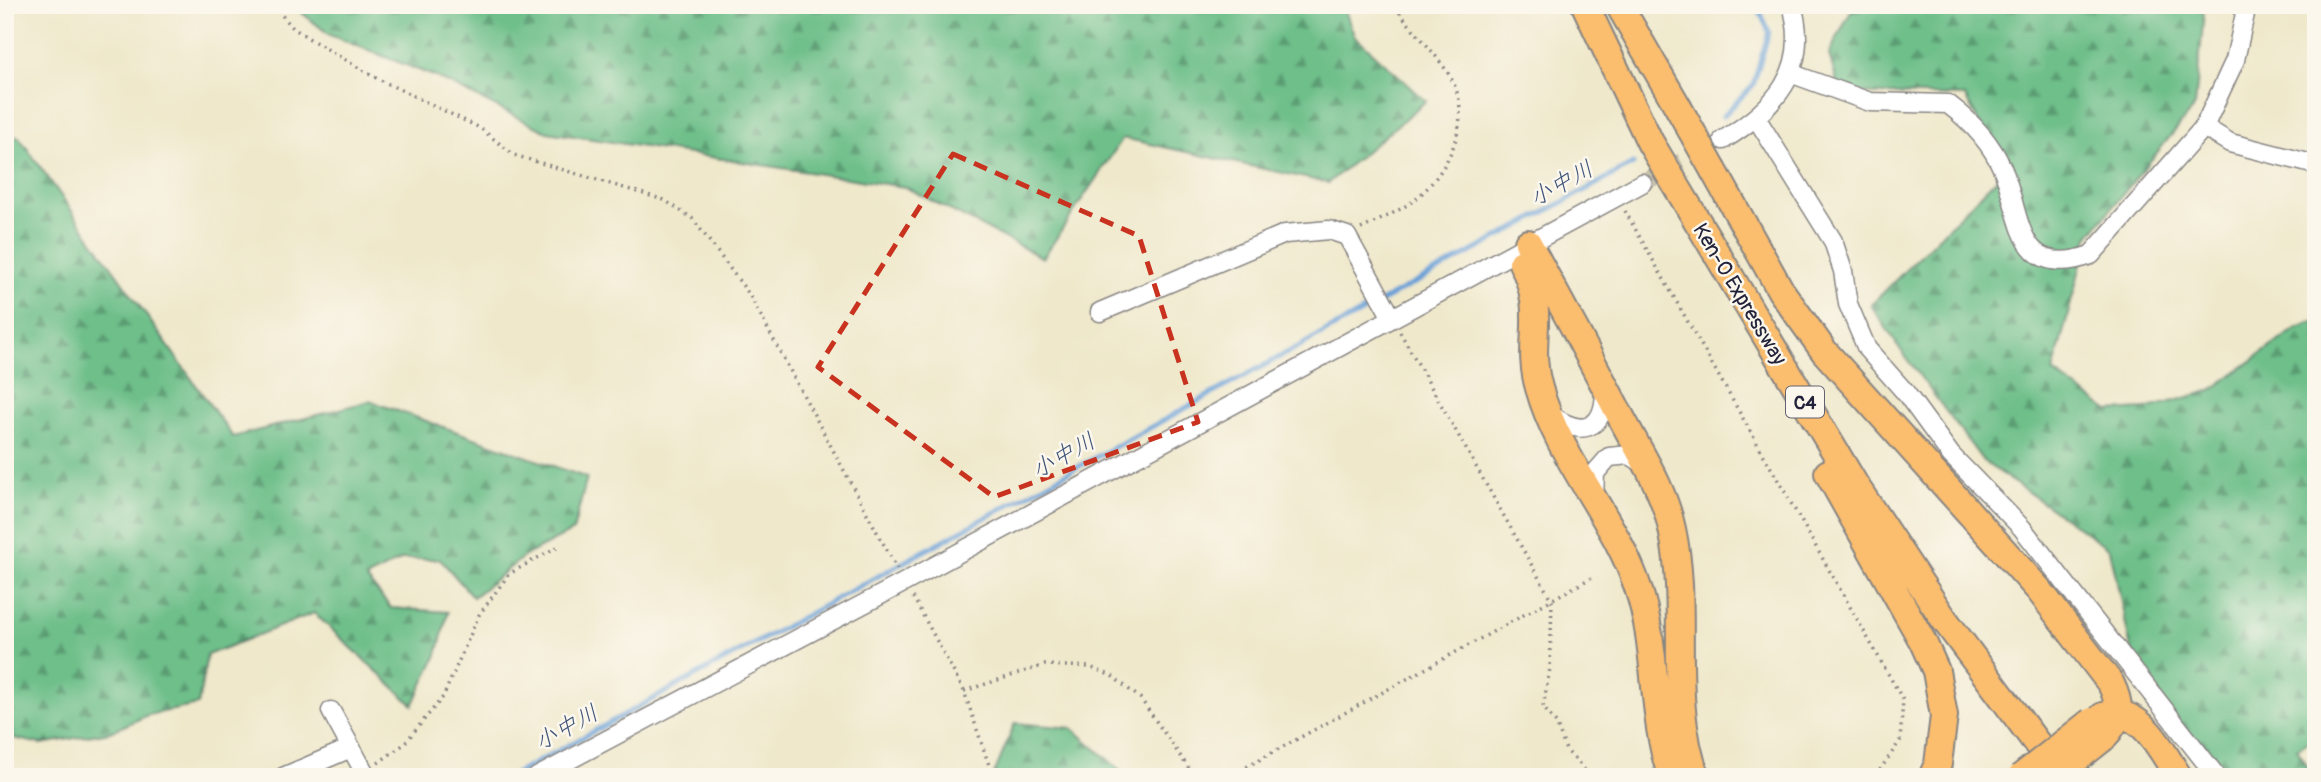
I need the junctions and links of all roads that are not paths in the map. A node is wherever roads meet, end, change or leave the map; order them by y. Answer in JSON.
{"nodes":[{"id":1,"x":1585,"y":5,"type":"edge"},
{"id":2,"x":1602,"y":5,"type":"edge"},
{"id":3,"x":1619,"y":5,"type":"edge"},
{"id":4,"x":1792,"y":5,"type":"edge"},
{"id":5,"x":2242,"y":5,"type":"edge"},
{"id":6,"x":1790,"y":73,"type":"junction"},
{"id":7,"x":1757,"y":120,"type":"junction"},
{"id":8,"x":2204,"y":127,"type":"junction"},
{"id":9,"x":1723,"y":140,"type":"tunnel mouth"},
{"id":10,"x":1650,"y":142,"type":"junction"},
{"id":11,"x":2316,"y":165,"type":"edge"},
{"id":12,"x":1642,"y":183,"type":"tunnel mouth"},
{"id":13,"x":1522,"y":247,"type":"junction"},
{"id":14,"x":1100,"y":312,"type":"dead end"},
{"id":15,"x":1390,"y":314,"type":"junction"},
{"id":16,"x":1605,"y":386,"type":"junction"},
{"id":17,"x":1547,"y":412,"type":"junction"},
{"id":18,"x":1647,"y":466,"type":"junction"},
{"id":19,"x":1594,"y":499,"type":"junction"},
{"id":20,"x":331,"y":711,"type":"dead end"},
{"id":21,"x":2120,"y":713,"type":"junction"},
{"id":22,"x":2098,"y":729,"type":"junction"},
{"id":23,"x":351,"y":748,"type":"junction"},
{"id":24,"x":365,"y":775,"type":"edge"},
{"id":25,"x":283,"y":777,"type":"edge"},
{"id":26,"x":537,"y":777,"type":"edge"},
{"id":27,"x":1672,"y":777,"type":"edge"},
{"id":28,"x":1696,"y":777,"type":"edge"},
{"id":29,"x":1932,"y":777,"type":"edge"},
{"id":30,"x":2021,"y":777,"type":"edge"},
{"id":31,"x":2054,"y":777,"type":"edge"},
{"id":32,"x":2063,"y":777,"type":"edge"},
{"id":33,"x":2077,"y":777,"type":"edge"},
{"id":34,"x":2179,"y":777,"type":"edge"},
{"id":35,"x":2217,"y":777,"type":"edge"}],
"edges":[{"from":1,"to":10,"type":"highway","name":"Ken-O Expressway","number":"C4"},
{"from":2,"to":33,"type":"highway","name":"Ken-O Expressway","number":"C4"},
{"from":3,"to":21,"type":"highway","bridge":true},
{"from":4,"to":6,"type":"street"},
{"from":5,"to":8,"type":"street"},
{"from":6,"to":7,"type":"street"},
{"from":6,"to":8,"type":"street"},
{"from":7,"to":9,"type":"street"},
{"from":7,"to":35,"type":"street"},
{"from":8,"to":11,"type":"street"},
{"from":10,"to":29,"type":"highway"},
{"from":10,"to":32,"type":"highway","name":"Ken-O Expressway","number":"C4"},
{"from":12,"to":13,"type":"street"},
{"from":13,"to":15,"type":"street"},
{"from":13,"to":16,"type":"highway"},
{"from":13,"to":17,"type":"highway"},
{"from":14,"to":15,"type":"street"},
{"from":15,"to":26,"type":"street"},
{"from":16,"to":17,"type":"street"},
{"from":16,"to":18,"type":"highway"},
{"from":17,"to":19,"type":"highway"},
{"from":18,"to":19,"type":"street"},
{"from":18,"to":28,"type":"highway"},
{"from":19,"to":27,"type":"highway"},
{"from":20,"to":23,"type":"street"},
{"from":21,"to":22,"type":"highway"},
{"from":21,"to":34,"type":"highway"},
{"from":22,"to":30,"type":"highway","bridge":true},
{"from":22,"to":31,"type":"highway","bridge":true},
{"from":23,"to":24,"type":"street"},
{"from":23,"to":25,"type":"street"}]}
